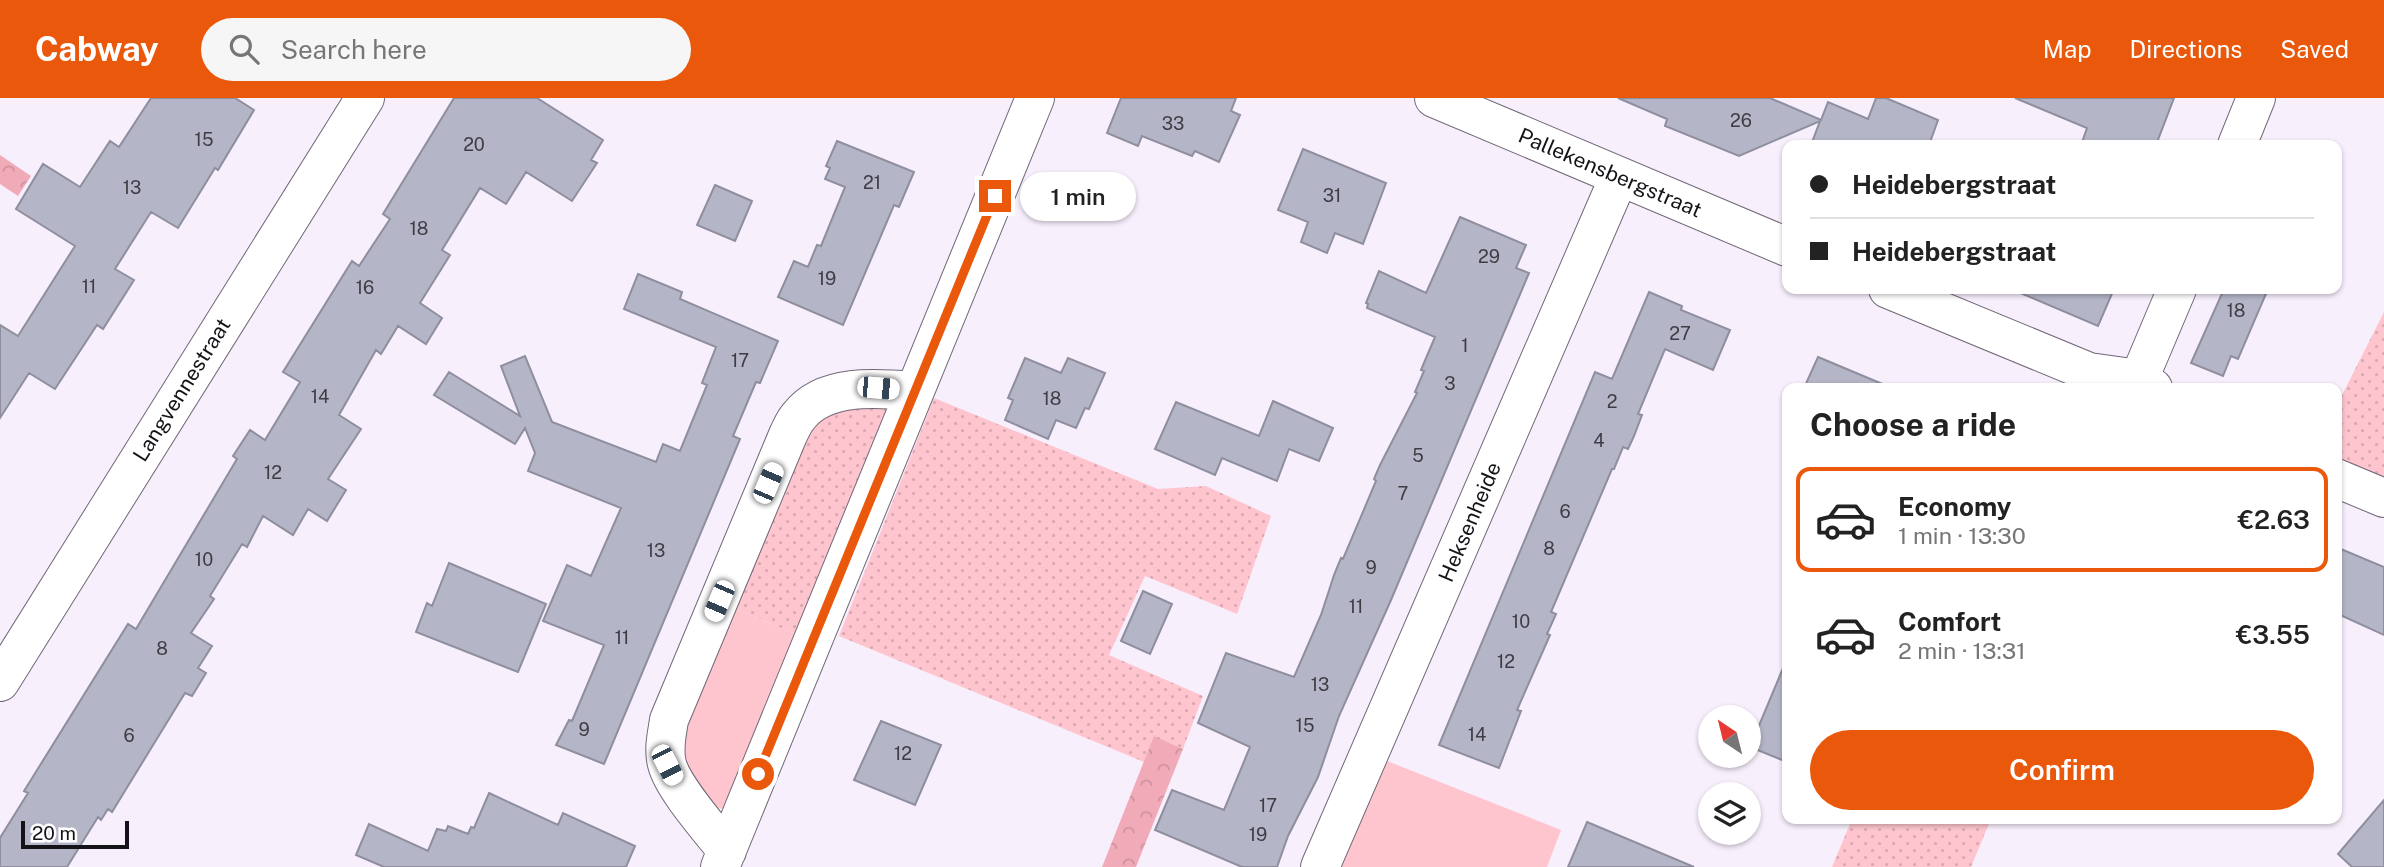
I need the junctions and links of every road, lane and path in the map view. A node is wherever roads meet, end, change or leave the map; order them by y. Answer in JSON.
{"nodes":[{"id":1,"x":365,"y":98,"type":"edge"},
{"id":2,"x":1035,"y":98,"type":"edge"},
{"id":3,"x":1434,"y":98,"type":"edge"},
{"id":4,"x":2256,"y":98,"type":"edge"},
{"id":5,"x":2239,"y":140,"type":"edge"},
{"id":6,"x":1619,"y":177,"type":"junction"},
{"id":7,"x":1782,"y":245,"type":"edge"},
{"id":8,"x":1900,"y":294,"type":"edge"},
{"id":9,"x":2175,"y":294,"type":"edge"},
{"id":10,"x":2141,"y":383,"type":"edge"},
{"id":11,"x":2146,"y":383,"type":"edge"},
{"id":12,"x":914,"y":391,"type":"junction"},
{"id":13,"x":2342,"y":480,"type":"edge"},
{"id":14,"x":2384,"y":498,"type":"edge"},
{"id":15,"x":0,"y":682,"type":"edge"},
{"id":16,"x":724,"y":859,"type":"edge"},
{"id":17,"x":1320,"y":867,"type":"edge"}],
"edges":[{"from":1,"to":15,"type":"street","name":"Langvennestraat"},
{"from":2,"to":12,"type":"street"},
{"from":3,"to":6,"type":"street","name":"Pallekensbergstraat"},
{"from":4,"to":5,"type":"street"},
{"from":6,"to":7,"type":"street","name":"Pallekensbergstraat"},
{"from":6,"to":17,"type":"street","name":"Heksenheide"},
{"from":8,"to":10,"type":"street"},
{"from":9,"to":11,"type":"street"},
{"from":12,"to":16,"type":"street"},
{"from":12,"to":16,"type":"street"},
{"from":13,"to":14,"type":"street"}]}
